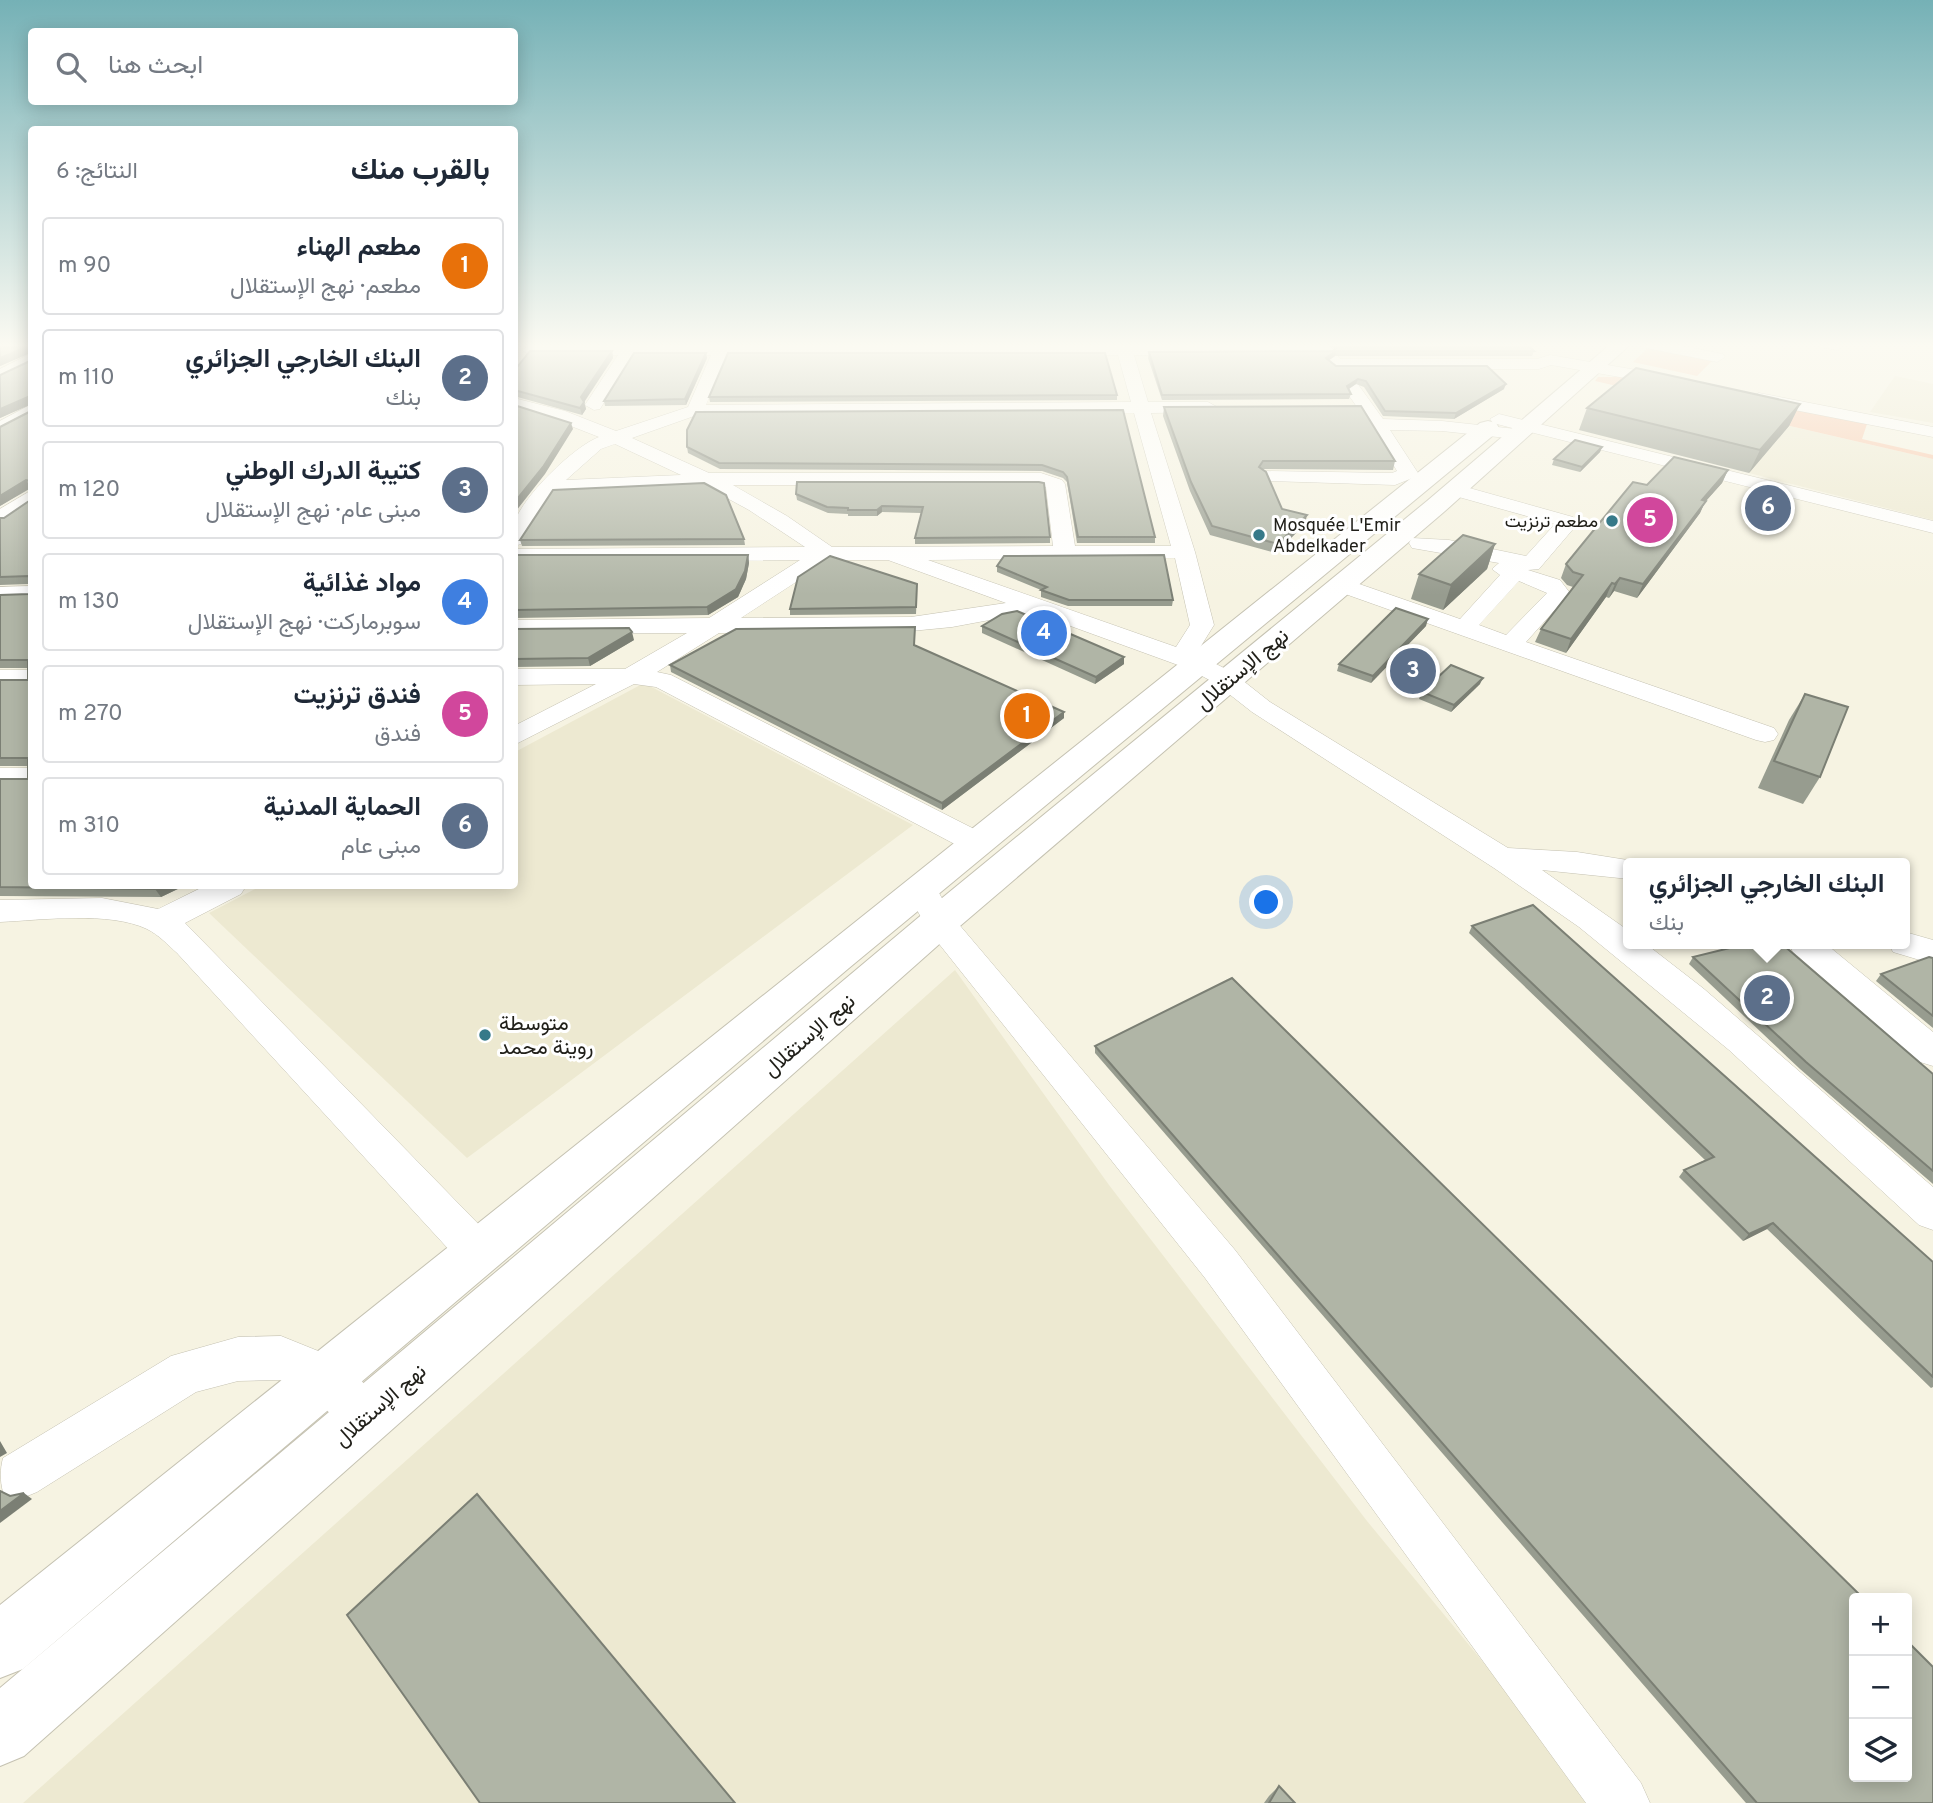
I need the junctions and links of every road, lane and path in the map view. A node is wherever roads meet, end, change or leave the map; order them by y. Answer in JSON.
{"nodes":[{"id":1,"x":589,"y":427,"type":"edge"},
{"id":2,"x":643,"y":427,"type":"edge"},
{"id":3,"x":1147,"y":427,"type":"edge"},
{"id":4,"x":1380,"y":427,"type":"edge"},
{"id":5,"x":1489,"y":427,"type":"edge"},
{"id":6,"x":1518,"y":427,"type":"edge"},
{"id":7,"x":1527,"y":427,"type":"edge"},
{"id":8,"x":1908,"y":427,"type":"edge"},
{"id":9,"x":1523,"y":430,"type":"junction"},
{"id":10,"x":1933,"y":432,"type":"edge"},
{"id":11,"x":613,"y":437,"type":"junction"},
{"id":12,"x":1569,"y":447,"type":"edge"},
{"id":13,"x":1270,"y":475,"type":"edge"},
{"id":14,"x":709,"y":479,"type":"junction"},
{"id":15,"x":548,"y":487,"type":"junction"},
{"id":16,"x":1455,"y":490,"type":"junction"},
{"id":17,"x":28,"y":499,"type":"edge"},
{"id":18,"x":0,"y":519,"type":"edge"},
{"id":19,"x":1366,"y":527,"type":"junction"},
{"id":20,"x":1933,"y":527,"type":"edge"},
{"id":21,"x":518,"y":534,"type":"edge"},
{"id":22,"x":1410,"y":540,"type":"junction"},
{"id":23,"x":1184,"y":552,"type":"junction"},
{"id":24,"x":826,"y":553,"type":"junction"},
{"id":25,"x":1065,"y":553,"type":"junction"},
{"id":26,"x":892,"y":554,"type":"junction"},
{"id":27,"x":518,"y":555,"type":"edge"},
{"id":28,"x":1514,"y":573,"type":"junction"},
{"id":29,"x":1342,"y":586,"type":"junction"},
{"id":30,"x":0,"y":593,"type":"edge"},
{"id":31,"x":28,"y":593,"type":"edge"},
{"id":32,"x":1033,"y":605,"type":"junction"},
{"id":33,"x":716,"y":626,"type":"junction"},
{"id":34,"x":518,"y":627,"type":"edge"},
{"id":35,"x":1463,"y":629,"type":"junction"},
{"id":36,"x":1509,"y":645,"type":"junction"},
{"id":37,"x":1204,"y":666,"type":"junction"},
{"id":38,"x":632,"y":676,"type":"junction"},
{"id":39,"x":518,"y":677,"type":"edge"},
{"id":40,"x":0,"y":678,"type":"edge"},
{"id":41,"x":28,"y":678,"type":"edge"},
{"id":42,"x":1765,"y":734,"type":"dead end"},
{"id":43,"x":518,"y":735,"type":"edge"},
{"id":44,"x":0,"y":777,"type":"edge"},
{"id":45,"x":28,"y":777,"type":"edge"},
{"id":46,"x":977,"y":843,"type":"junction"},
{"id":47,"x":1498,"y":858,"type":"junction"},
{"id":48,"x":1623,"y":868,"type":"edge"},
{"id":49,"x":224,"y":889,"type":"edge"},
{"id":50,"x":73,"y":897,"type":"edge"},
{"id":51,"x":930,"y":905,"type":"junction"},
{"id":52,"x":0,"y":911,"type":"edge"},
{"id":53,"x":160,"y":922,"type":"junction"},
{"id":54,"x":1910,"y":945,"type":"edge"},
{"id":55,"x":1623,"y":947,"type":"edge"},
{"id":56,"x":1625,"y":949,"type":"edge"},
{"id":57,"x":1811,"y":949,"type":"edge"},
{"id":58,"x":1933,"y":952,"type":"edge"},
{"id":59,"x":1933,"y":1052,"type":"edge"},
{"id":60,"x":1933,"y":1212,"type":"edge"},
{"id":61,"x":478,"y":1252,"type":"junction"},
{"id":62,"x":327,"y":1377,"type":"junction"},
{"id":63,"x":365,"y":1418,"type":"junction"},
{"id":64,"x":20,"y":1475,"type":"dead end"},
{"id":65,"x":0,"y":1646,"type":"edge"},
{"id":66,"x":0,"y":1732,"type":"edge"},
{"id":67,"x":1621,"y":1803,"type":"edge"}],
"edges":[{"from":1,"to":11,"type":"street"},
{"from":2,"to":11,"type":"street"},
{"from":3,"to":23,"type":"street"},
{"from":4,"to":13,"type":"street"},
{"from":5,"to":19,"type":"main road","name":"نهج الإستقلال"},
{"from":6,"to":9,"type":"street"},
{"from":7,"to":9,"type":"main road","name":"نهج الإستقلال"},
{"from":8,"to":10,"type":"street"},
{"from":9,"to":12,"type":"street"},
{"from":9,"to":16,"type":"main road","name":"نهج الإستقلال"},
{"from":9,"to":20,"type":"street"},
{"from":11,"to":14,"type":"street"},
{"from":11,"to":15,"type":"street"},
{"from":14,"to":15,"type":"street"},
{"from":14,"to":24,"type":"street"},
{"from":14,"to":25,"type":"street"},
{"from":15,"to":21,"type":"street"},
{"from":16,"to":22,"type":"main road","name":"نهج الإستقلال"},
{"from":16,"to":22,"type":"street"},
{"from":17,"to":18,"type":"street"},
{"from":19,"to":22,"type":"street"},
{"from":19,"to":37,"type":"main road","name":"نهج الإستقلال"},
{"from":22,"to":28,"type":"street"},
{"from":22,"to":29,"type":"main road","name":"نهج الإستقلال"},
{"from":23,"to":25,"type":"street"},
{"from":23,"to":37,"type":"street"},
{"from":24,"to":26,"type":"street"},
{"from":24,"to":27,"type":"street"},
{"from":24,"to":33,"type":"street"},
{"from":25,"to":26,"type":"street"},
{"from":26,"to":32,"type":"street"},
{"from":28,"to":35,"type":"street"},
{"from":28,"to":36,"type":"street"},
{"from":29,"to":35,"type":"street"},
{"from":29,"to":37,"type":"main road","name":"نهج الإستقلال"},
{"from":30,"to":31,"type":"street"},
{"from":32,"to":33,"type":"street"},
{"from":32,"to":37,"type":"street"},
{"from":33,"to":34,"type":"street"},
{"from":33,"to":38,"type":"street"},
{"from":35,"to":36,"type":"street"},
{"from":36,"to":42,"type":"street"},
{"from":37,"to":46,"type":"main road","name":"نهج الإستقلال"},
{"from":37,"to":47,"type":"street"},
{"from":37,"to":51,"type":"main road","name":"نهج الإستقلال"},
{"from":38,"to":39,"type":"street"},
{"from":38,"to":43,"type":"street"},
{"from":38,"to":46,"type":"street"},
{"from":40,"to":41,"type":"street"},
{"from":44,"to":45,"type":"street"},
{"from":46,"to":51,"type":"main road","name":"نهج الإستقلال"},
{"from":47,"to":48,"type":"street"},
{"from":47,"to":55,"type":"street"},
{"from":49,"to":53,"type":"street"},
{"from":50,"to":52,"type":"street"},
{"from":50,"to":53,"type":"street"},
{"from":51,"to":61,"type":"main road","name":"نهج الإستقلال"},
{"from":51,"to":63,"type":"main road","name":"نهج الإستقلال"},
{"from":51,"to":67,"type":"street"},
{"from":53,"to":61,"type":"street"},
{"from":54,"to":58,"type":"street"},
{"from":56,"to":60,"type":"street"},
{"from":57,"to":59,"type":"street"},
{"from":61,"to":62,"type":"main road","name":"نهج الإستقلال"},
{"from":62,"to":63,"type":"street"},
{"from":62,"to":64,"type":"street"},
{"from":62,"to":65,"type":"main road","name":"نهج الإستقلال"},
{"from":63,"to":66,"type":"main road","name":"نهج الإستقلال"}]}
